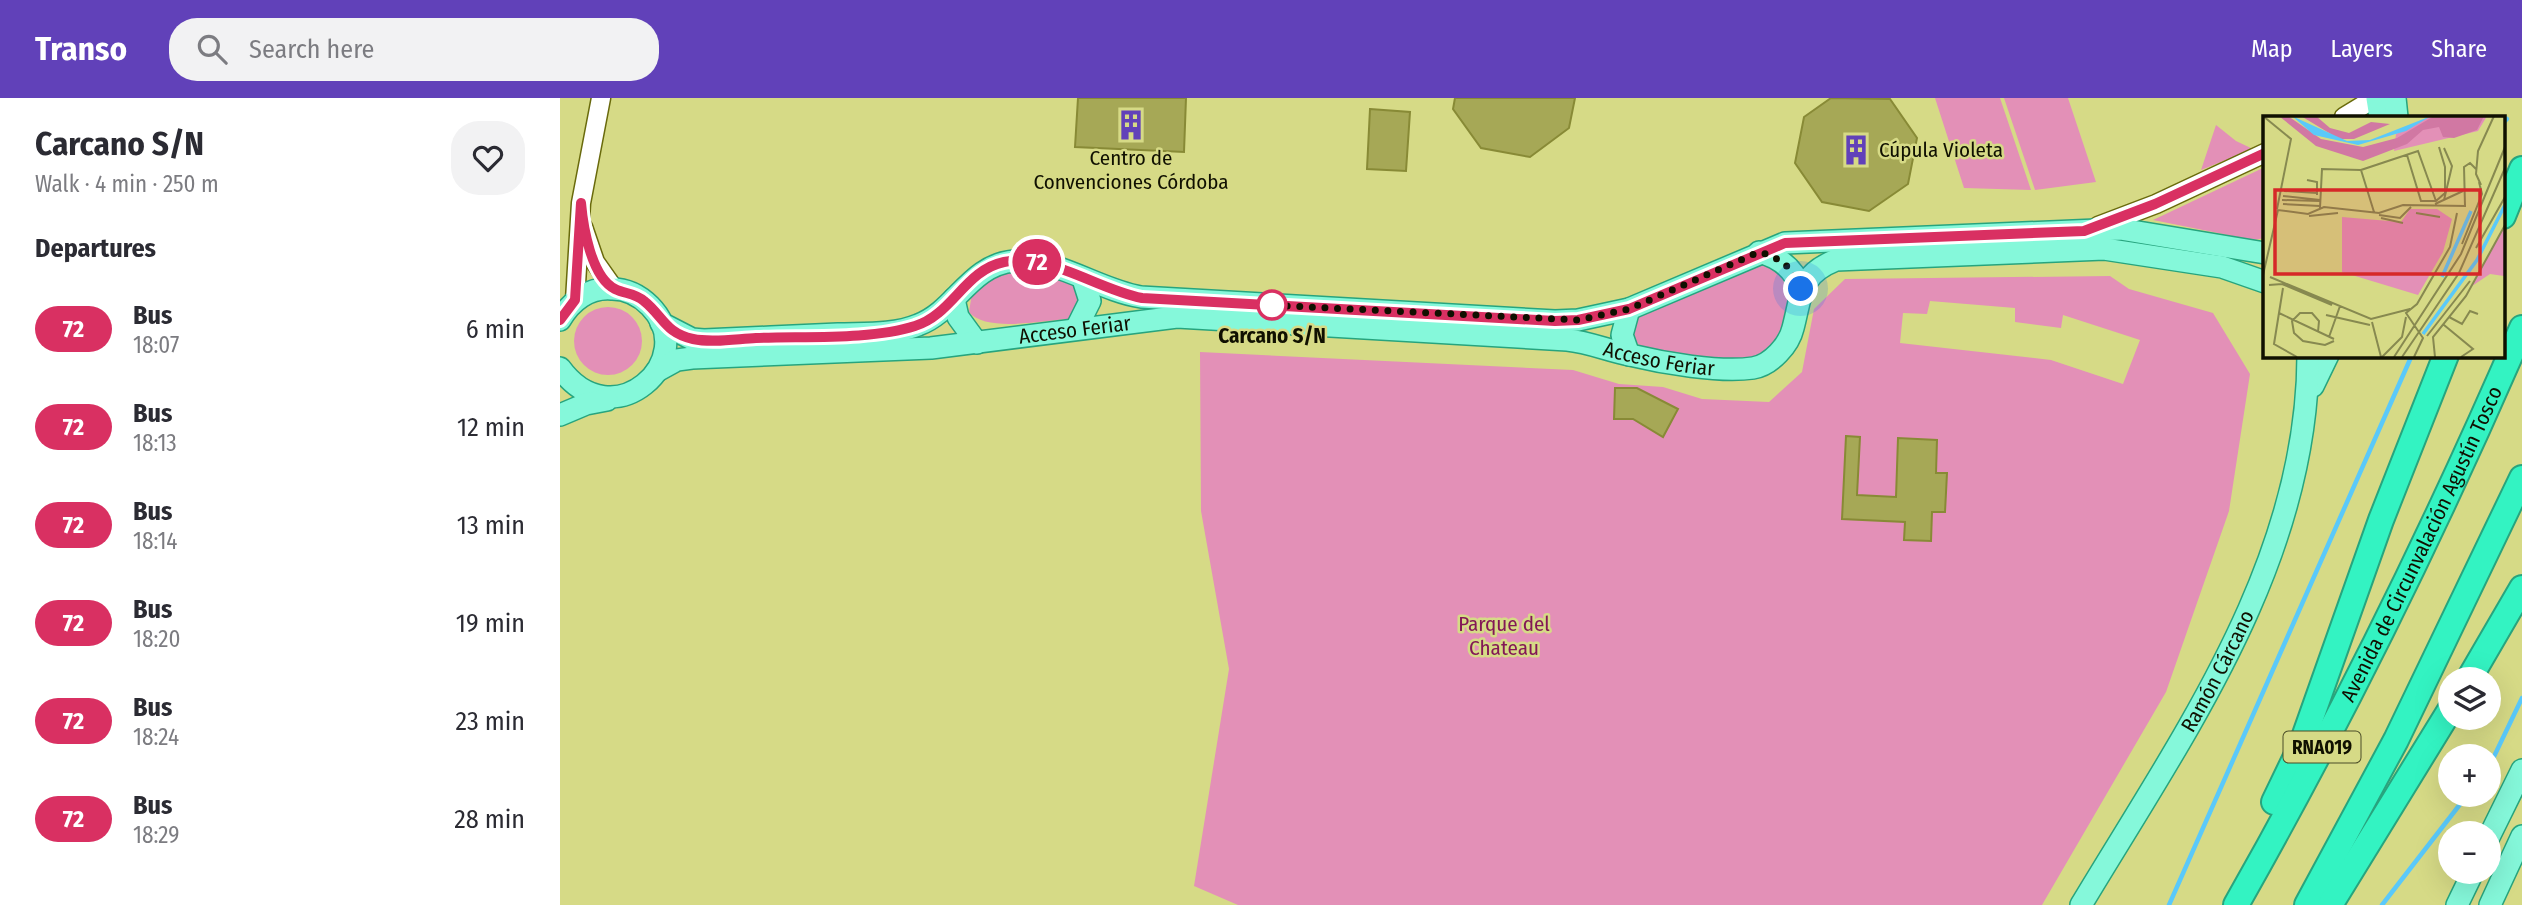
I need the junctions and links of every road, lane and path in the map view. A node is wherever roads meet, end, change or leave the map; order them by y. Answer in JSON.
{"nodes":[{"id":1,"x":601,"y":98,"type":"edge"},
{"id":2,"x":2376,"y":98,"type":"edge"},
{"id":3,"x":2395,"y":98,"type":"edge"},
{"id":4,"x":2346,"y":116,"type":"edge"},
{"id":5,"x":2380,"y":116,"type":"edge"},
{"id":6,"x":2397,"y":116,"type":"edge"},
{"id":7,"x":2263,"y":154,"type":"edge"},
{"id":8,"x":2522,"y":169,"type":"edge"},
{"id":9,"x":581,"y":203,"type":"junction"},
{"id":10,"x":2504,"y":214,"type":"edge"},
{"id":11,"x":2084,"y":231,"type":"junction"},
{"id":12,"x":1759,"y":252,"type":"junction"},
{"id":13,"x":2263,"y":253,"type":"edge"},
{"id":14,"x":1083,"y":279,"type":"junction"},
{"id":15,"x":2263,"y":281,"type":"edge"},
{"id":16,"x":614,"y":289,"type":"junction"},
{"id":17,"x":1801,"y":289,"type":"junction"},
{"id":18,"x":954,"y":299,"type":"junction"},
{"id":19,"x":575,"y":300,"type":"junction"},
{"id":20,"x":1629,"y":309,"type":"junction"},
{"id":21,"x":560,"y":320,"type":"edge"},
{"id":22,"x":661,"y":323,"type":"junction"},
{"id":23,"x":2522,"y":328,"type":"edge"},
{"id":24,"x":1076,"y":329,"type":"junction"},
{"id":25,"x":977,"y":343,"type":"junction"},
{"id":26,"x":1629,"y":355,"type":"junction"},
{"id":27,"x":2308,"y":357,"type":"edge"},
{"id":28,"x":2327,"y":357,"type":"edge"},
{"id":29,"x":2445,"y":357,"type":"edge"},
{"id":30,"x":560,"y":368,"type":"edge"},
{"id":31,"x":657,"y":371,"type":"junction"},
{"id":32,"x":621,"y":397,"type":"junction"},
{"id":33,"x":560,"y":415,"type":"edge"},
{"id":34,"x":2304,"y":415,"type":"junction"},
{"id":35,"x":2522,"y":478,"type":"edge"},
{"id":36,"x":2522,"y":588,"type":"edge"},
{"id":37,"x":2476,"y":667,"type":"edge"},
{"id":38,"x":2438,"y":730,"type":"edge"},
{"id":39,"x":2522,"y":769,"type":"edge"},
{"id":40,"x":2497,"y":821,"type":"edge"},
{"id":41,"x":2522,"y":836,"type":"edge"},
{"id":42,"x":2467,"y":884,"type":"edge"},
{"id":43,"x":2236,"y":904,"type":"edge"},
{"id":44,"x":2081,"y":905,"type":"edge"},
{"id":45,"x":2307,"y":905,"type":"edge"},
{"id":46,"x":2330,"y":905,"type":"edge"},
{"id":47,"x":2457,"y":905,"type":"edge"},
{"id":48,"x":2490,"y":905,"type":"edge"}],
"edges":[{"from":1,"to":9,"type":"street"},
{"from":2,"to":4,"type":"street"},
{"from":2,"to":5,"type":"main road"},
{"from":3,"to":6,"type":"main road"},
{"from":7,"to":11,"type":"street"},
{"from":8,"to":10,"type":"highway"},
{"from":9,"to":16,"type":"street"},
{"from":9,"to":19,"type":"street"},
{"from":11,"to":12,"type":"main road","name":"Acceso Feriar"},
{"from":11,"to":13,"type":"main road","name":"Acceso Feriar"},
{"from":12,"to":17,"type":"main road"},
{"from":12,"to":20,"type":"main road","name":"Acceso Feriar"},
{"from":14,"to":18,"type":"main road","name":"Acceso Feriar"},
{"from":14,"to":20,"type":"main road","name":"Acceso Feriar"},
{"from":14,"to":24,"type":"main road"},
{"from":15,"to":17,"type":"main road"},
{"from":16,"to":19,"type":"main road"},
{"from":16,"to":22,"type":"main road"},
{"from":17,"to":26,"type":"main road","name":"Acceso Feriar"},
{"from":18,"to":22,"type":"main road","name":"Acceso Feriar"},
{"from":18,"to":25,"type":"main road"},
{"from":19,"to":21,"type":"main road"},
{"from":20,"to":26,"type":"main road"},
{"from":22,"to":31,"type":"main road"},
{"from":23,"to":43,"type":"highway","name":"Avenida de Circunvalación Agustín Tosco","number":"RNA019"},
{"from":24,"to":25,"type":"main road","name":"Acceso Feriar"},
{"from":24,"to":26,"type":"main road","name":"Acceso Feriar"},
{"from":25,"to":31,"type":"main road","name":"Acceso Feriar"},
{"from":27,"to":34,"type":"main road","name":"Ramón Cárcano"},
{"from":28,"to":34,"type":"main road","name":"Ramón Cárcano"},
{"from":29,"to":43,"type":"highway"},
{"from":30,"to":32,"type":"main road"},
{"from":31,"to":32,"type":"main road","name":"Acceso Feriar"},
{"from":32,"to":33,"type":"main road"},
{"from":34,"to":44,"type":"main road","name":"Ramón Cárcano"},
{"from":35,"to":45,"type":"highway","number":"RNA019"},
{"from":36,"to":37,"type":"highway"},
{"from":38,"to":46,"type":"highway"},
{"from":39,"to":40,"type":"main road"},
{"from":41,"to":48,"type":"main road"},
{"from":42,"to":47,"type":"main road"}]}
